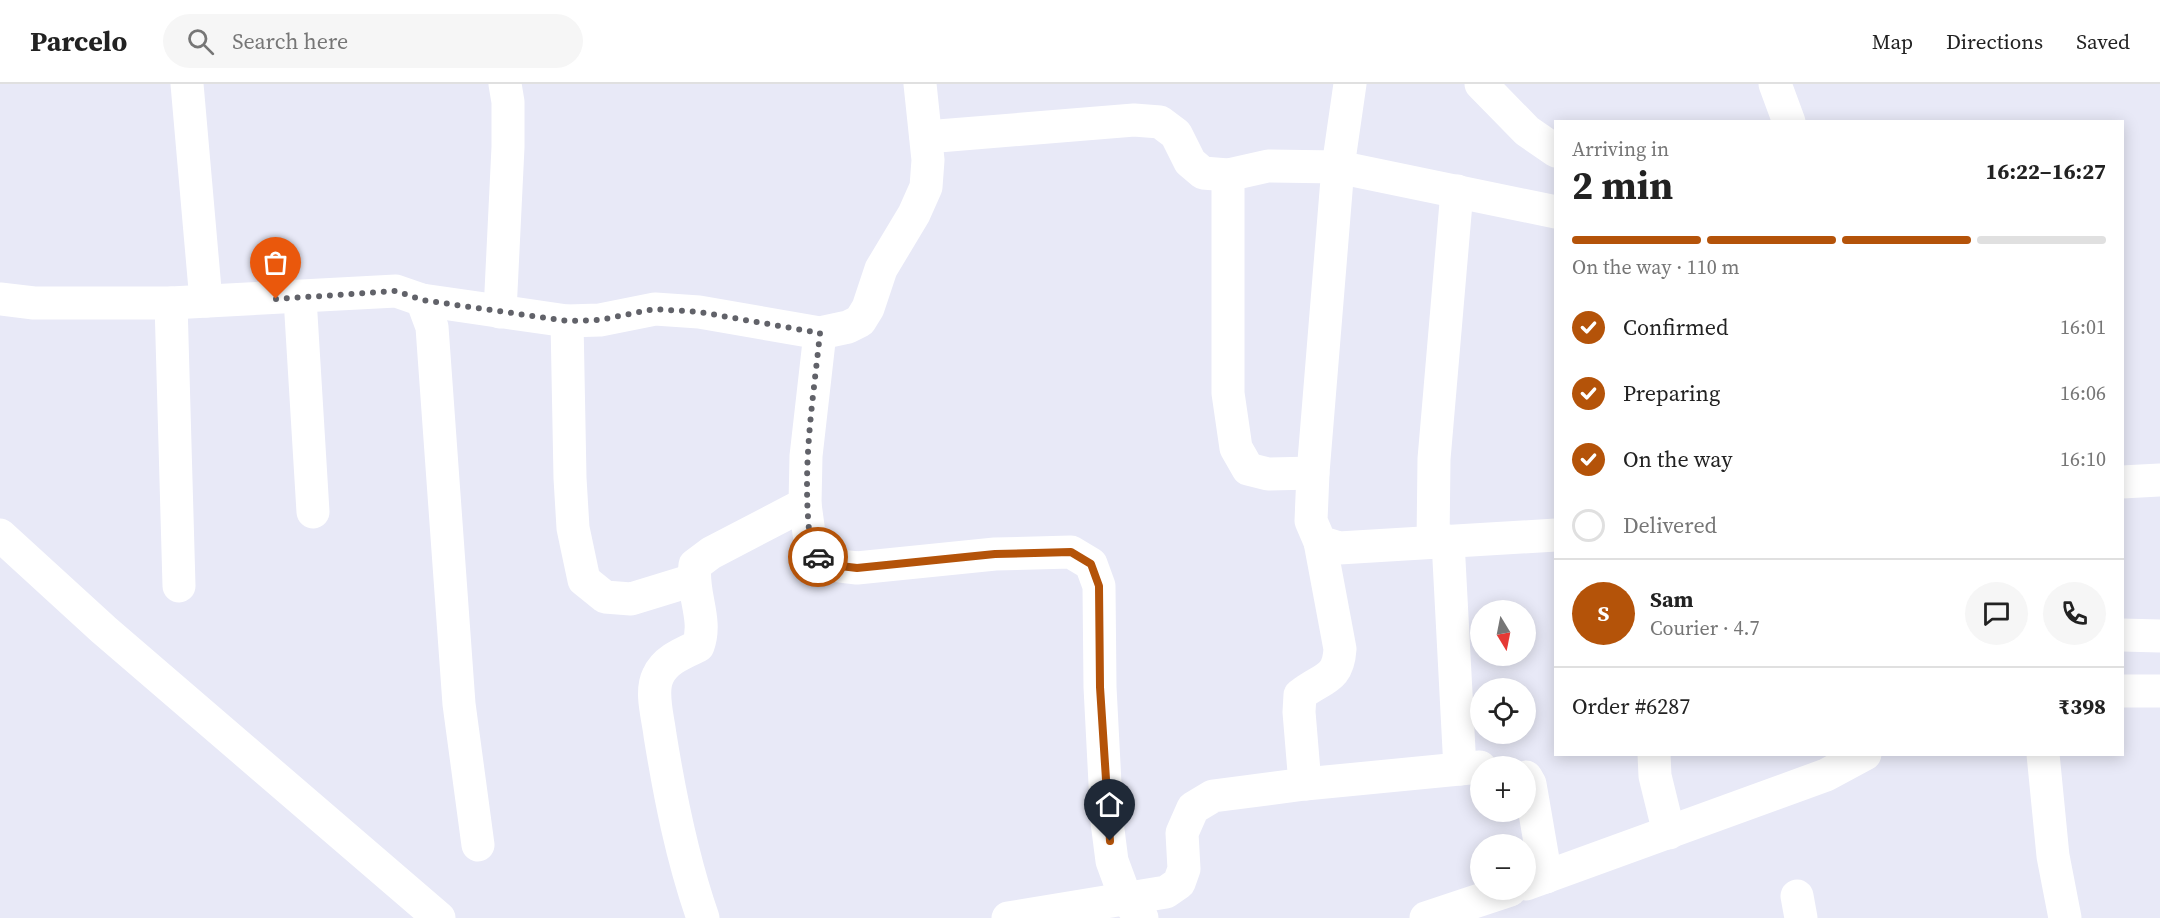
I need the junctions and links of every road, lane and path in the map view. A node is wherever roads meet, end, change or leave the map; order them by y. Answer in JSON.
{"nodes":[{"id":1,"x":187,"y":84,"type":"edge"},
{"id":2,"x":505,"y":84,"type":"edge"},
{"id":3,"x":920,"y":84,"type":"edge"},
{"id":4,"x":1350,"y":84,"type":"edge"},
{"id":5,"x":1481,"y":84,"type":"edge"},
{"id":6,"x":1775,"y":84,"type":"edge"},
{"id":7,"x":1789,"y":120,"type":"edge"},
{"id":8,"x":926,"y":137,"type":"junction"},
{"id":9,"x":1554,"y":151,"type":"edge"},
{"id":10,"x":1338,"y":167,"type":"junction"},
{"id":11,"x":1228,"y":175,"type":"junction"},
{"id":12,"x":1457,"y":191,"type":"junction"},
{"id":13,"x":1554,"y":212,"type":"edge"},
{"id":14,"x":300,"y":298,"type":"junction"},
{"id":15,"x":0,"y":299,"type":"edge"},
{"id":16,"x":422,"y":300,"type":"junction"},
{"id":17,"x":206,"y":302,"type":"junction"},
{"id":18,"x":171,"y":303,"type":"junction"},
{"id":19,"x":500,"y":312,"type":"junction"},
{"id":20,"x":567,"y":321,"type":"junction"},
{"id":21,"x":820,"y":333,"type":"junction"},
{"id":22,"x":1313,"y":473,"type":"junction"},
{"id":23,"x":2160,"y":480,"type":"edge"},
{"id":24,"x":2124,"y":482,"type":"edge"},
{"id":25,"x":805,"y":504,"type":"junction"},
{"id":26,"x":313,"y":512,"type":"dead end"},
{"id":27,"x":0,"y":535,"type":"edge"},
{"id":28,"x":1554,"y":535,"type":"edge"},
{"id":29,"x":1320,"y":542,"type":"junction"},
{"id":30,"x":1440,"y":542,"type":"junction"},
{"id":31,"x":693,"y":580,"type":"junction"},
{"id":32,"x":179,"y":586,"type":"dead end"},
{"id":33,"x":2124,"y":635,"type":"edge"},
{"id":34,"x":2160,"y":636,"type":"edge"},
{"id":35,"x":2124,"y":691,"type":"edge"},
{"id":36,"x":2160,"y":691,"type":"edge"},
{"id":37,"x":1473,"y":756,"type":"edge"},
{"id":38,"x":1654,"y":756,"type":"edge"},
{"id":39,"x":1861,"y":756,"type":"edge"},
{"id":40,"x":2043,"y":756,"type":"edge"},
{"id":41,"x":1470,"y":768,"type":"edge"},
{"id":42,"x":1305,"y":784,"type":"junction"},
{"id":43,"x":1670,"y":833,"type":"junction"},
{"id":44,"x":478,"y":845,"type":"dead end"},
{"id":45,"x":1536,"y":881,"type":"edge"},
{"id":46,"x":1480,"y":900,"type":"edge"},
{"id":47,"x":1134,"y":909,"type":"edge"},
{"id":48,"x":439,"y":918,"type":"edge"},
{"id":49,"x":703,"y":918,"type":"edge"},
{"id":50,"x":1008,"y":918,"type":"edge"},
{"id":51,"x":1426,"y":918,"type":"edge"},
{"id":52,"x":2065,"y":918,"type":"edge"}],
"edges":[{"from":1,"to":17,"type":"street"},
{"from":2,"to":19,"type":"street"},
{"from":3,"to":8,"type":"street"},
{"from":4,"to":10,"type":"street"},
{"from":5,"to":9,"type":"street"},
{"from":6,"to":7,"type":"street"},
{"from":8,"to":11,"type":"street"},
{"from":8,"to":21,"type":"street"},
{"from":10,"to":11,"type":"street"},
{"from":10,"to":12,"type":"street"},
{"from":10,"to":22,"type":"street"},
{"from":11,"to":22,"type":"street"},
{"from":12,"to":13,"type":"street"},
{"from":12,"to":30,"type":"street"},
{"from":14,"to":16,"type":"street"},
{"from":14,"to":17,"type":"street"},
{"from":14,"to":26,"type":"street"},
{"from":15,"to":18,"type":"street"},
{"from":16,"to":19,"type":"street"},
{"from":16,"to":44,"type":"street"},
{"from":17,"to":18,"type":"street"},
{"from":18,"to":32,"type":"street"},
{"from":19,"to":20,"type":"street"},
{"from":20,"to":21,"type":"street"},
{"from":20,"to":31,"type":"street"},
{"from":21,"to":25,"type":"street"},
{"from":22,"to":29,"type":"street"},
{"from":23,"to":24,"type":"street"},
{"from":25,"to":31,"type":"street"},
{"from":25,"to":47,"type":"street"},
{"from":27,"to":48,"type":"street"},
{"from":28,"to":30,"type":"street"},
{"from":29,"to":30,"type":"street"},
{"from":29,"to":42,"type":"street"},
{"from":30,"to":37,"type":"street"},
{"from":31,"to":49,"type":"street"},
{"from":33,"to":34,"type":"street"},
{"from":35,"to":36,"type":"street"},
{"from":38,"to":43,"type":"street"},
{"from":39,"to":43,"type":"street"},
{"from":40,"to":52,"type":"street"},
{"from":41,"to":42,"type":"street"},
{"from":42,"to":47,"type":"street"},
{"from":43,"to":45,"type":"street"},
{"from":46,"to":51,"type":"street"},
{"from":47,"to":50,"type":"street"}]}
